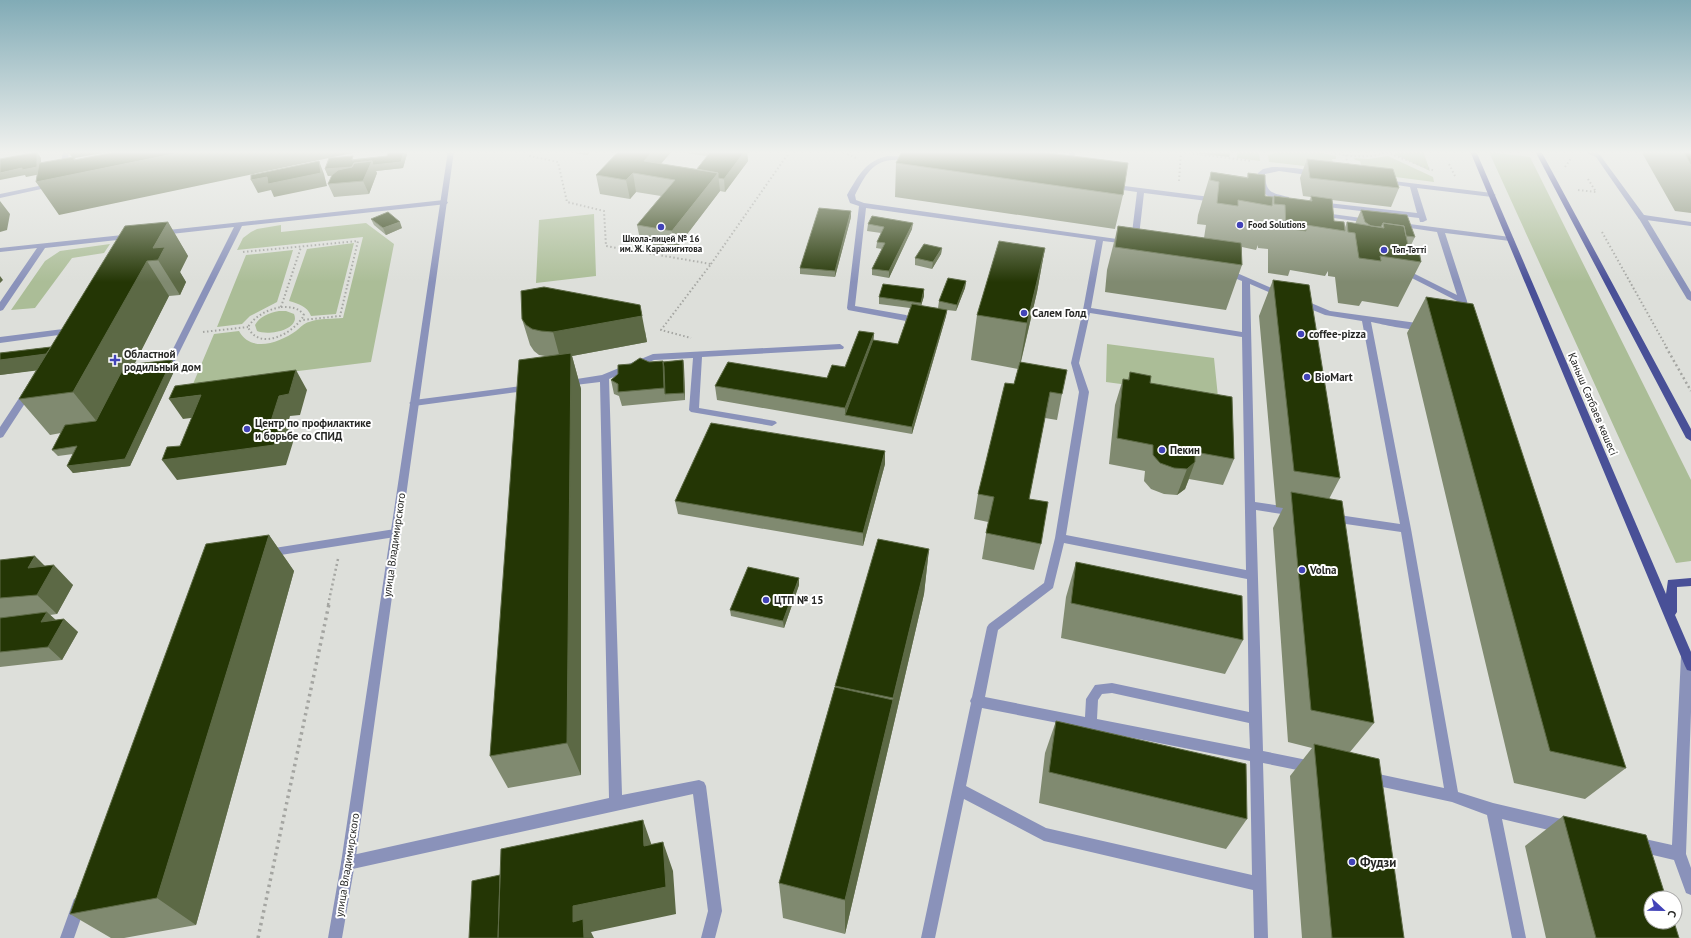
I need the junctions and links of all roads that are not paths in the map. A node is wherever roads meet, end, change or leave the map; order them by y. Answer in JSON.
{"nodes":[{"id":1,"x":445,"y":195,"type":"edge"},
{"id":2,"x":851,"y":195,"type":"edge"},
{"id":3,"x":1141,"y":195,"type":"edge"},
{"id":4,"x":1177,"y":195,"type":"edge"},
{"id":5,"x":1272,"y":195,"type":"edge"},
{"id":6,"x":1416,"y":195,"type":"edge"},
{"id":7,"x":1492,"y":195,"type":"edge"},
{"id":8,"x":1561,"y":195,"type":"edge"},
{"id":9,"x":1626,"y":195,"type":"edge"},
{"id":10,"x":1292,"y":200,"type":"edge"},
{"id":11,"x":1225,"y":201,"type":"edge"},
{"id":12,"x":444,"y":202,"type":"junction"},
{"id":13,"x":1315,"y":203,"type":"edge"},
{"id":14,"x":863,"y":205,"type":"junction"},
{"id":15,"x":1310,"y":213,"type":"edge"},
{"id":16,"x":1422,"y":216,"type":"junction"},
{"id":17,"x":1642,"y":217,"type":"junction"},
{"id":18,"x":1691,"y":224,"type":"edge"},
{"id":19,"x":239,"y":225,"type":"junction"},
{"id":20,"x":1426,"y":228,"type":"junction"},
{"id":21,"x":1440,"y":230,"type":"junction"},
{"id":22,"x":154,"y":234,"type":"edge"},
{"id":23,"x":138,"y":235,"type":"edge"},
{"id":24,"x":123,"y":237,"type":"junction"},
{"id":25,"x":1100,"y":239,"type":"junction"},
{"id":26,"x":1510,"y":239,"type":"junction"},
{"id":27,"x":43,"y":245,"type":"junction"},
{"id":28,"x":0,"y":250,"type":"edge"},
{"id":29,"x":115,"y":250,"type":"edge"},
{"id":30,"x":1392,"y":266,"type":"edge"},
{"id":31,"x":1218,"y":268,"type":"edge"},
{"id":32,"x":1246,"y":280,"type":"junction"},
{"id":33,"x":1691,"y":299,"type":"edge"},
{"id":34,"x":1463,"y":301,"type":"junction"},
{"id":35,"x":0,"y":308,"type":"edge"},
{"id":36,"x":1087,"y":310,"type":"junction"},
{"id":37,"x":906,"y":318,"type":"edge"},
{"id":38,"x":1366,"y":320,"type":"junction"},
{"id":39,"x":1452,"y":322,"type":"edge"},
{"id":40,"x":1433,"y":327,"type":"edge"},
{"id":41,"x":1246,"y":334,"type":"junction"},
{"id":42,"x":0,"y":340,"type":"edge"},
{"id":43,"x":56,"y":344,"type":"edge"},
{"id":44,"x":840,"y":347,"type":"dead end"},
{"id":45,"x":698,"y":354,"type":"junction"},
{"id":46,"x":171,"y":361,"type":"edge"},
{"id":47,"x":604,"y":378,"type":"junction"},
{"id":48,"x":32,"y":384,"type":"edge"},
{"id":49,"x":557,"y":384,"type":"edge"},
{"id":50,"x":542,"y":386,"type":"edge"},
{"id":51,"x":414,"y":403,"type":"junction"},
{"id":52,"x":772,"y":423,"type":"dead end"},
{"id":53,"x":0,"y":435,"type":"edge"},
{"id":54,"x":1691,"y":438,"type":"edge"},
{"id":55,"x":1250,"y":506,"type":"junction"},
{"id":56,"x":1305,"y":514,"type":"edge"},
{"id":57,"x":1320,"y":516,"type":"edge"},
{"id":58,"x":1406,"y":529,"type":"junction"},
{"id":59,"x":395,"y":533,"type":"junction"},
{"id":60,"x":1060,"y":538,"type":"junction"},
{"id":61,"x":258,"y":554,"type":"edge"},
{"id":62,"x":1252,"y":576,"type":"junction"},
{"id":63,"x":1691,"y":582,"type":"edge"},
{"id":64,"x":1671,"y":616,"type":"junction"},
{"id":65,"x":1689,"y":661,"type":"edge"},
{"id":66,"x":976,"y":701,"type":"junction"},
{"id":67,"x":1255,"y":719,"type":"junction"},
{"id":68,"x":1091,"y":723,"type":"junction"},
{"id":69,"x":1255,"y":755,"type":"junction"},
{"id":70,"x":1323,"y":769,"type":"edge"},
{"id":71,"x":1353,"y":775,"type":"edge"},
{"id":72,"x":958,"y":789,"type":"junction"},
{"id":73,"x":1452,"y":796,"type":"junction"},
{"id":74,"x":616,"y":803,"type":"junction"},
{"id":75,"x":1493,"y":810,"type":"junction"},
{"id":76,"x":1578,"y":830,"type":"edge"},
{"id":77,"x":1624,"y":841,"type":"edge"},
{"id":78,"x":1678,"y":854,"type":"junction"},
{"id":79,"x":348,"y":863,"type":"junction"},
{"id":80,"x":1259,"y":884,"type":"junction"},
{"id":81,"x":1691,"y":888,"type":"edge"},
{"id":82,"x":83,"y":893,"type":"edge"},
{"id":83,"x":67,"y":938,"type":"edge"},
{"id":84,"x":335,"y":938,"type":"edge"},
{"id":85,"x":708,"y":938,"type":"edge"},
{"id":86,"x":928,"y":938,"type":"edge"},
{"id":87,"x":1261,"y":938,"type":"edge"},
{"id":88,"x":1520,"y":938,"type":"edge"}],
"edges":[{"from":1,"to":12,"type":"street","name":"улица Владимирского"},
{"from":2,"to":14,"type":"street"},
{"from":3,"to":25,"type":"street"},
{"from":4,"to":11,"type":"street"},
{"from":5,"to":10,"type":"street"},
{"from":6,"to":16,"type":"street"},
{"from":7,"to":26,"type":"main road","name":"Қаныш Сәтбаев көшесі"},
{"from":8,"to":54,"type":"main road"},
{"from":9,"to":17,"type":"street"},
{"from":12,"to":19,"type":"street"},
{"from":12,"to":51,"type":"street","name":"улица Владимирского"},
{"from":13,"to":16,"type":"street"},
{"from":14,"to":25,"type":"street"},
{"from":14,"to":37,"type":"street"},
{"from":15,"to":20,"type":"street"},
{"from":16,"to":20,"type":"street"},
{"from":17,"to":18,"type":"street"},
{"from":17,"to":33,"type":"street"},
{"from":19,"to":22,"type":"street"},
{"from":19,"to":46,"type":"street"},
{"from":20,"to":21,"type":"street"},
{"from":21,"to":26,"type":"street"},
{"from":21,"to":34,"type":"street"},
{"from":23,"to":24,"type":"street"},
{"from":24,"to":27,"type":"street"},
{"from":24,"to":29,"type":"street"},
{"from":25,"to":36,"type":"street"},
{"from":26,"to":64,"type":"main road","name":"Қаныш Сәтбаев көшесі"},
{"from":27,"to":28,"type":"street"},
{"from":27,"to":35,"type":"street"},
{"from":30,"to":34,"type":"street"},
{"from":31,"to":32,"type":"street"},
{"from":32,"to":38,"type":"street"},
{"from":32,"to":41,"type":"street"},
{"from":34,"to":39,"type":"street"},
{"from":36,"to":41,"type":"street"},
{"from":36,"to":60,"type":"street"},
{"from":38,"to":40,"type":"street"},
{"from":38,"to":58,"type":"street"},
{"from":41,"to":55,"type":"street"},
{"from":42,"to":43,"type":"street"},
{"from":44,"to":45,"type":"street"},
{"from":45,"to":47,"type":"street"},
{"from":45,"to":52,"type":"street"},
{"from":47,"to":49,"type":"street"},
{"from":47,"to":74,"type":"street"},
{"from":48,"to":53,"type":"street"},
{"from":50,"to":51,"type":"street"},
{"from":51,"to":59,"type":"street","name":"улица Владимирского"},
{"from":55,"to":56,"type":"street"},
{"from":55,"to":62,"type":"street"},
{"from":57,"to":58,"type":"street"},
{"from":58,"to":73,"type":"street"},
{"from":59,"to":61,"type":"street"},
{"from":59,"to":79,"type":"street","name":"улица Владимирского"},
{"from":60,"to":62,"type":"street"},
{"from":60,"to":66,"type":"street"},
{"from":62,"to":67,"type":"street"},
{"from":63,"to":64,"type":"main road"},
{"from":64,"to":65,"type":"main road","name":"Қаныш Сәтбаев көшесі"},
{"from":65,"to":78,"type":"street"},
{"from":66,"to":68,"type":"street"},
{"from":66,"to":72,"type":"street"},
{"from":67,"to":68,"type":"street"},
{"from":67,"to":69,"type":"street"},
{"from":68,"to":69,"type":"street"},
{"from":69,"to":70,"type":"street"},
{"from":69,"to":80,"type":"street"},
{"from":71,"to":73,"type":"street"},
{"from":72,"to":80,"type":"street"},
{"from":72,"to":86,"type":"street"},
{"from":73,"to":75,"type":"street"},
{"from":74,"to":79,"type":"street"},
{"from":74,"to":85,"type":"street"},
{"from":75,"to":76,"type":"street"},
{"from":75,"to":88,"type":"street"},
{"from":77,"to":78,"type":"street"},
{"from":78,"to":81,"type":"street"},
{"from":79,"to":84,"type":"street","name":"улица Владимирского"},
{"from":80,"to":87,"type":"street"},
{"from":82,"to":83,"type":"street"}]}
